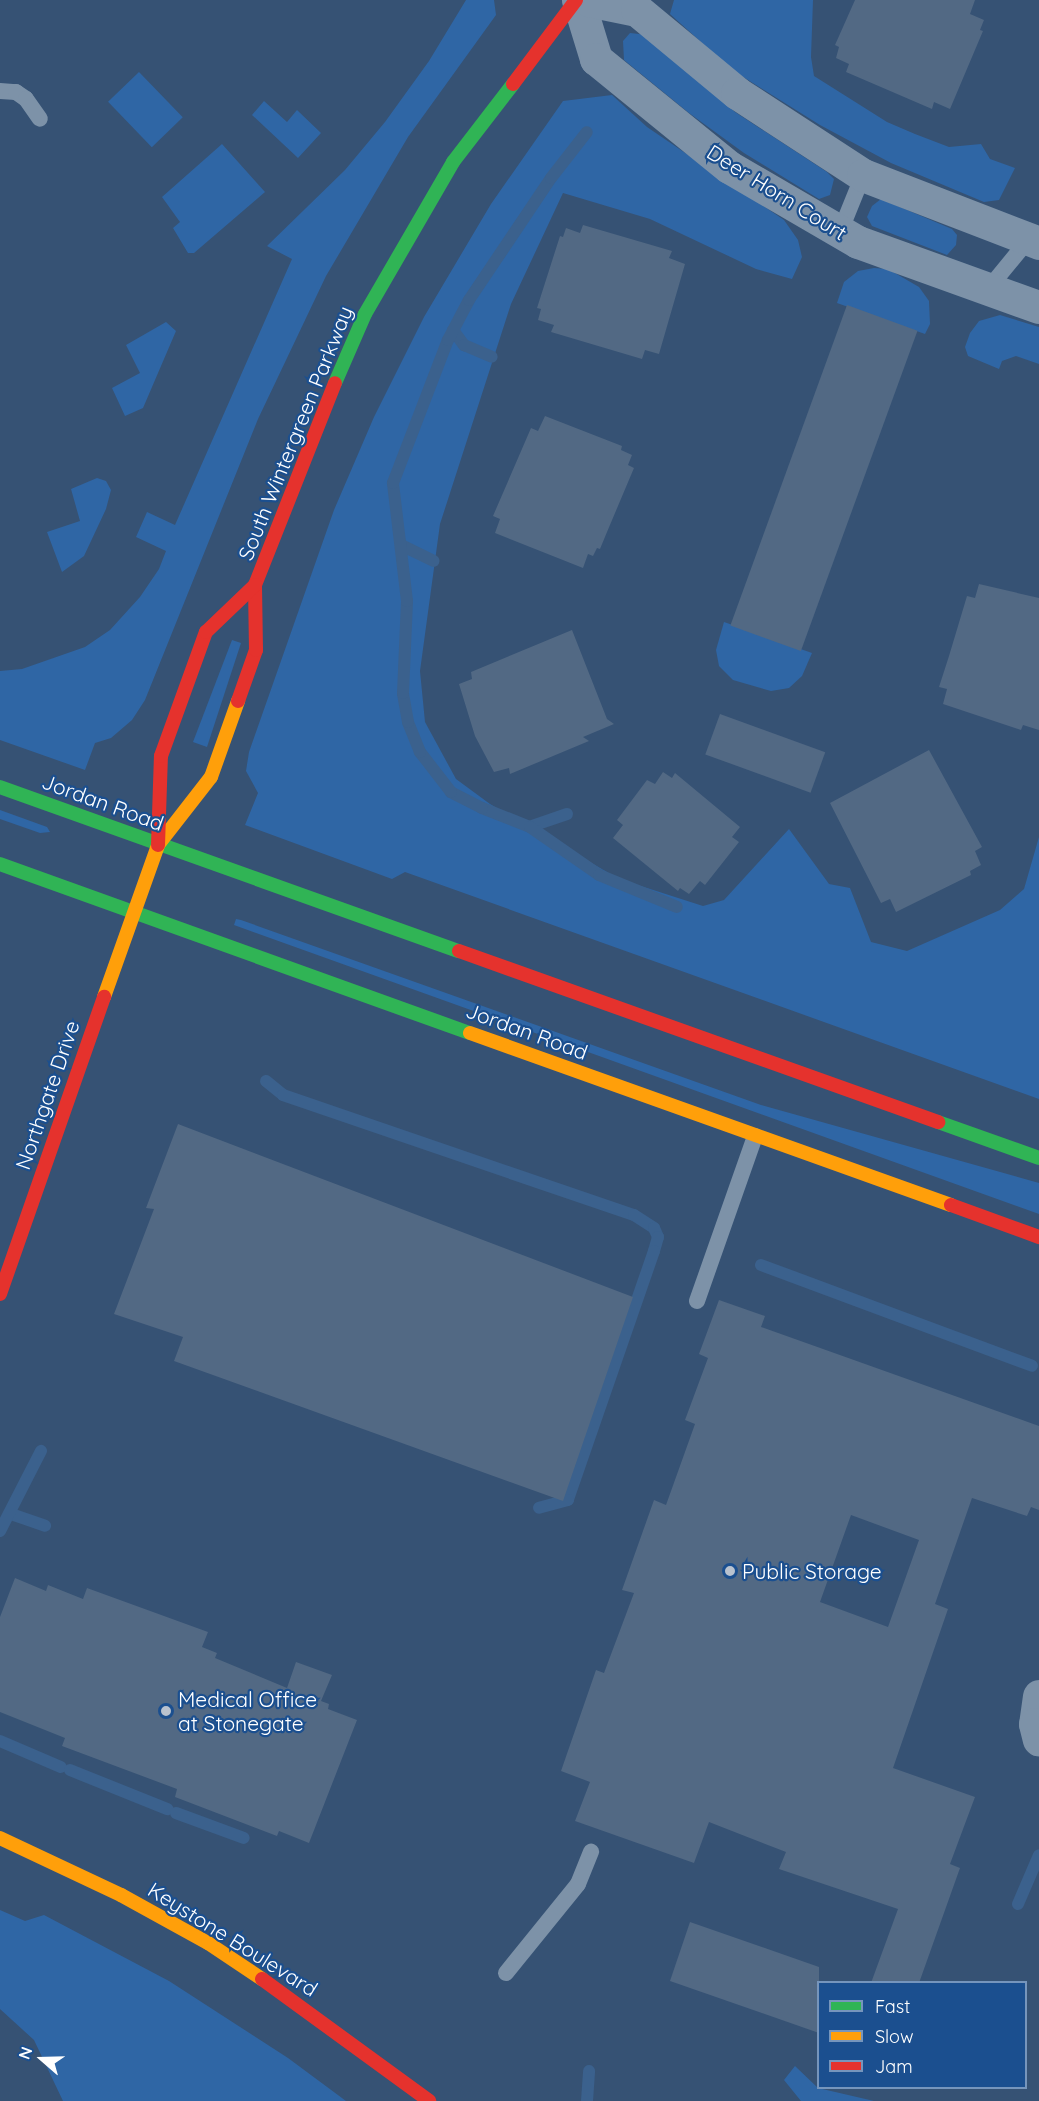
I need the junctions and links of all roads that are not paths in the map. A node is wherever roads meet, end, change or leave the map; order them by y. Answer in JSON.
{"nodes":[{"id":1,"x":577,"y":0,"type":"edge"},
{"id":2,"x":588,"y":0,"type":"edge"},
{"id":3,"x":0,"y":91,"type":"edge"},
{"id":4,"x":40,"y":119,"type":"dead end"},
{"id":5,"x":863,"y":175,"type":"junction"},
{"id":6,"x":840,"y":232,"type":"junction"},
{"id":7,"x":1034,"y":241,"type":"edge"},
{"id":8,"x":988,"y":289,"type":"junction"},
{"id":9,"x":1039,"y":307,"type":"edge"},
{"id":10,"x":255,"y":585,"type":"junction"},
{"id":11,"x":0,"y":787,"type":"edge"},
{"id":12,"x":158,"y":845,"type":"junction"},
{"id":13,"x":0,"y":864,"type":"edge"},
{"id":14,"x":132,"y":910,"type":"junction"},
{"id":15,"x":755,"y":1136,"type":"junction"},
{"id":16,"x":1039,"y":1158,"type":"edge"},
{"id":17,"x":1039,"y":1237,"type":"edge"},
{"id":18,"x":0,"y":1294,"type":"edge"},
{"id":19,"x":697,"y":1301,"type":"dead end"},
{"id":20,"x":1039,"y":1696,"type":"edge"},
{"id":21,"x":1039,"y":1740,"type":"edge"},
{"id":22,"x":0,"y":1838,"type":"edge"},
{"id":23,"x":591,"y":1851,"type":"dead end"},
{"id":24,"x":506,"y":1973,"type":"dead end"},
{"id":25,"x":429,"y":2101,"type":"edge"}],
"edges":[{"from":1,"to":6,"type":"street","name":"Deer Horn Court"},
{"from":1,"to":10,"type":"street","name":"South Wintergreen Parkway"},
{"from":2,"to":5,"type":"street"},
{"from":3,"to":4,"type":"lane"},
{"from":5,"to":6,"type":"lane"},
{"from":5,"to":7,"type":"street"},
{"from":6,"to":8,"type":"street","name":"Deer Horn Court"},
{"from":7,"to":8,"type":"lane"},
{"from":8,"to":9,"type":"street","name":"Deer Horn Court"},
{"from":10,"to":12,"type":"street","name":"South Wintergreen Parkway"},
{"from":10,"to":12,"type":"street","name":"South Wintergreen Parkway"},
{"from":11,"to":12,"type":"street","name":"Jordan Road"},
{"from":12,"to":14,"type":"street","name":"South Wintergreen Parkway"},
{"from":12,"to":16,"type":"street","name":"Jordan Road"},
{"from":13,"to":14,"type":"street","name":"Jordan Road"},
{"from":14,"to":15,"type":"street","name":"Jordan Road"},
{"from":14,"to":18,"type":"street","name":"Northgate Drive"},
{"from":15,"to":17,"type":"street","name":"Jordan Road"},
{"from":15,"to":19,"type":"lane"},
{"from":20,"to":21,"type":"street"},
{"from":22,"to":25,"type":"street","name":"Keystone Boulevard"},
{"from":23,"to":24,"type":"lane"}]}
